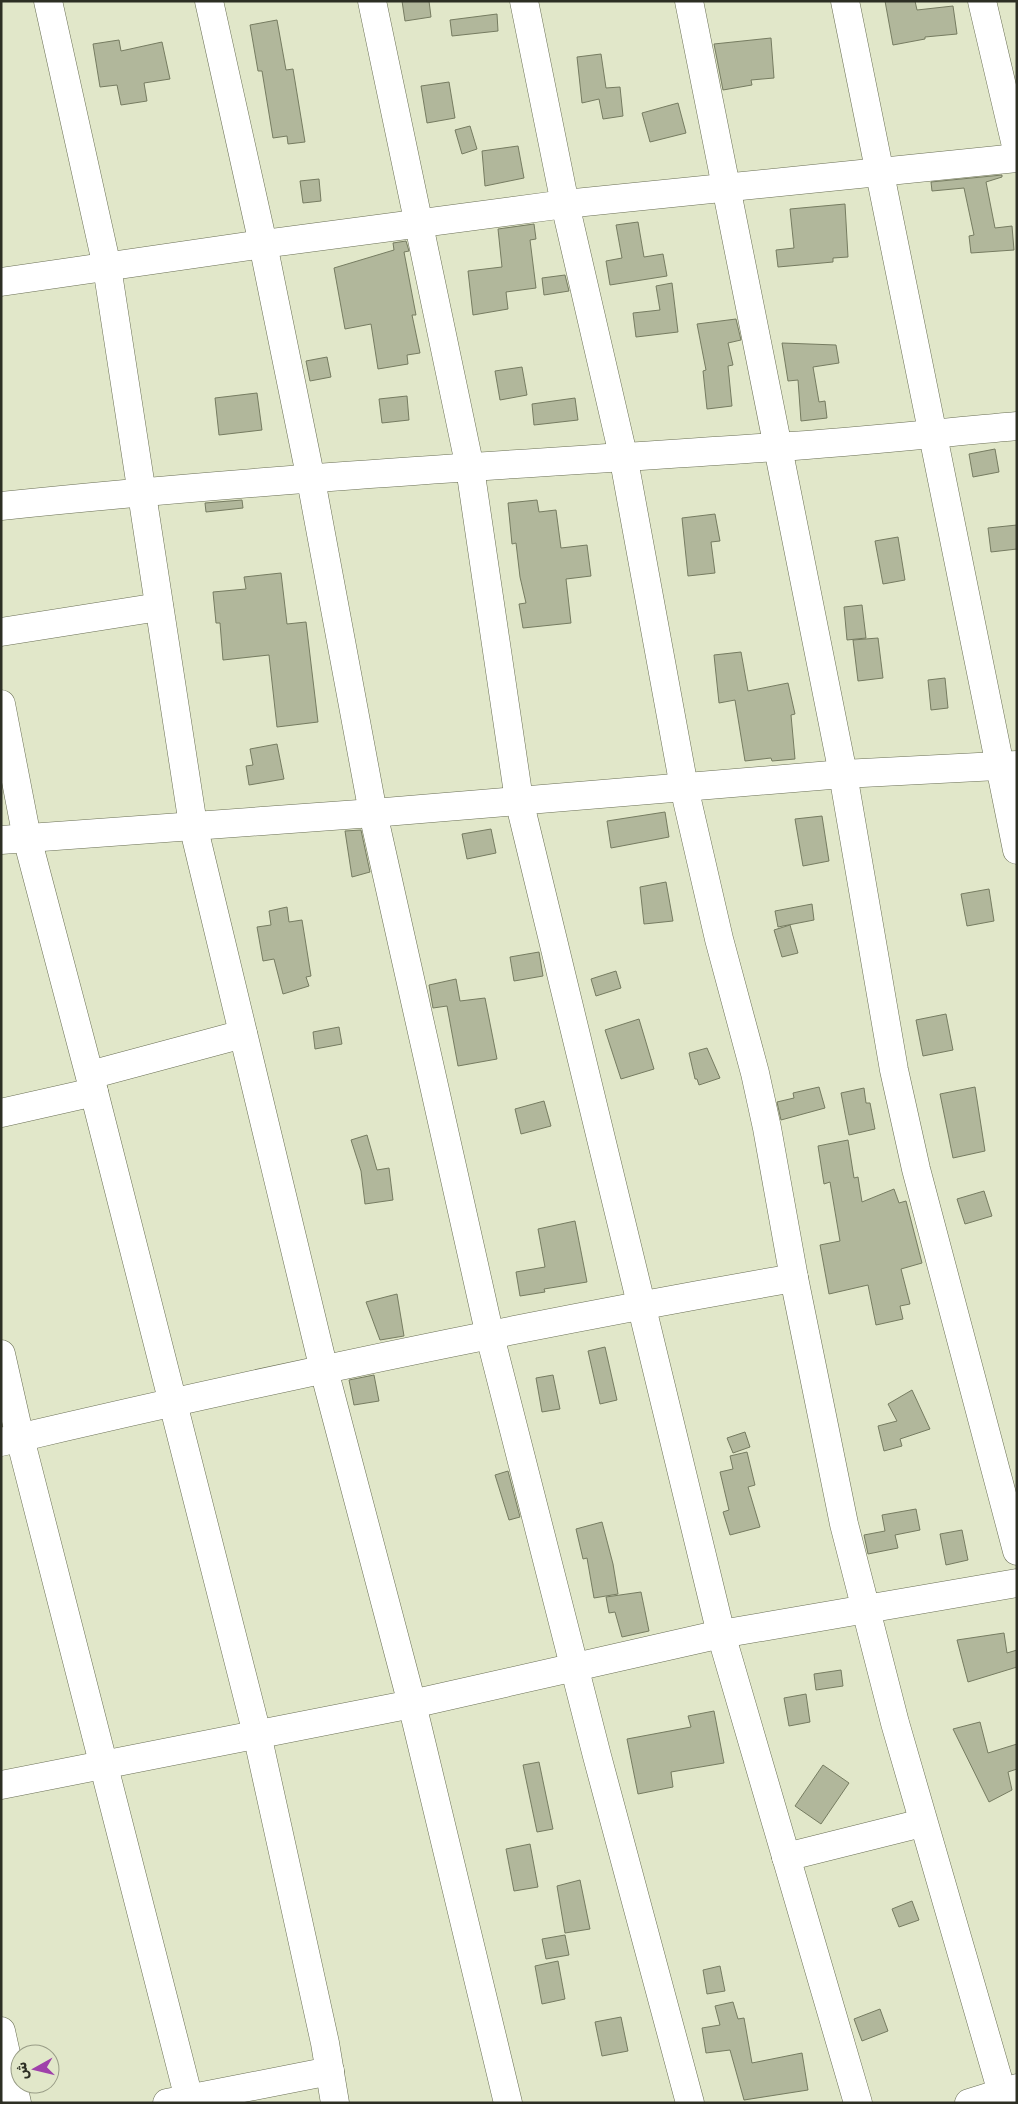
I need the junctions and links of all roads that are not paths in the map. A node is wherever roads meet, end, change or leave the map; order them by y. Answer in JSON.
{"nodes":[{"id":1,"x":48,"y":1,"type":"edge"},
{"id":2,"x":209,"y":1,"type":"edge"},
{"id":3,"x":372,"y":1,"type":"edge"},
{"id":4,"x":524,"y":1,"type":"edge"},
{"id":5,"x":689,"y":1,"type":"edge"},
{"id":6,"x":845,"y":1,"type":"edge"},
{"id":7,"x":982,"y":1,"type":"edge"},
{"id":8,"x":1017,"y":150,"type":"edge"},
{"id":9,"x":1017,"y":158,"type":"edge"},
{"id":10,"x":879,"y":172,"type":"junction"},
{"id":11,"x":727,"y":188,"type":"junction"},
{"id":12,"x":566,"y":204,"type":"junction"},
{"id":13,"x":417,"y":222,"type":"junction"},
{"id":14,"x":263,"y":244,"type":"junction"},
{"id":15,"x":107,"y":267,"type":"junction"},
{"id":16,"x":1,"y":282,"type":"edge"},
{"id":17,"x":1017,"y":426,"type":"edge"},
{"id":18,"x":931,"y":434,"type":"junction"},
{"id":19,"x":779,"y":447,"type":"junction"},
{"id":20,"x":623,"y":455,"type":"junction"},
{"id":21,"x":470,"y":468,"type":"junction"},
{"id":22,"x":311,"y":480,"type":"junction"},
{"id":23,"x":142,"y":492,"type":"junction"},
{"id":24,"x":1,"y":506,"type":"edge"},
{"id":25,"x":160,"y":607,"type":"junction"},
{"id":26,"x":1,"y":632,"type":"edge"},
{"id":27,"x":1,"y":704,"type":"edge"},
{"id":28,"x":1008,"y":765,"type":"edge"},
{"id":29,"x":843,"y":774,"type":"junction"},
{"id":30,"x":684,"y":787,"type":"junction"},
{"id":31,"x":519,"y":800,"type":"junction"},
{"id":32,"x":373,"y":813,"type":"junction"},
{"id":33,"x":193,"y":825,"type":"junction"},
{"id":34,"x":14,"y":839,"type":"edge"},
{"id":35,"x":1017,"y":850,"type":"edge"},
{"id":36,"x":243,"y":1034,"type":"junction"},
{"id":37,"x":92,"y":1083,"type":"junction"},
{"id":38,"x":1,"y":1113,"type":"edge"},
{"id":39,"x":794,"y":1278,"type":"junction"},
{"id":40,"x":640,"y":1305,"type":"junction"},
{"id":41,"x":490,"y":1336,"type":"junction"},
{"id":42,"x":1,"y":1354,"type":"edge"},
{"id":43,"x":324,"y":1370,"type":"junction"},
{"id":44,"x":172,"y":1404,"type":"junction"},
{"id":45,"x":11,"y":1440,"type":"edge"},
{"id":46,"x":1017,"y":1552,"type":"edge"},
{"id":47,"x":1017,"y":1583,"type":"edge"},
{"id":48,"x":865,"y":1610,"type":"junction"},
{"id":49,"x":721,"y":1634,"type":"junction"},
{"id":50,"x":576,"y":1667,"type":"junction"},
{"id":51,"x":412,"y":1704,"type":"junction"},
{"id":52,"x":257,"y":1734,"type":"junction"},
{"id":53,"x":104,"y":1763,"type":"junction"},
{"id":54,"x":1,"y":1786,"type":"edge"},
{"id":55,"x":922,"y":1823,"type":"junction"},
{"id":56,"x":786,"y":1857,"type":"junction"},
{"id":57,"x":1,"y":2032,"type":"edge"},
{"id":58,"x":330,"y":2071,"type":"junction"},
{"id":59,"x":1008,"y":2094,"type":"edge"},
{"id":60,"x":175,"y":2101,"type":"edge"},
{"id":61,"x":17,"y":2103,"type":"edge"},
{"id":62,"x":335,"y":2103,"type":"edge"},
{"id":63,"x":508,"y":2103,"type":"edge"},
{"id":64,"x":690,"y":2103,"type":"edge"},
{"id":65,"x":858,"y":2103,"type":"edge"},
{"id":66,"x":969,"y":2103,"type":"edge"}],
"edges":[{"from":1,"to":15,"type":"street"},
{"from":2,"to":14,"type":"street"},
{"from":3,"to":13,"type":"street"},
{"from":4,"to":12,"type":"street"},
{"from":5,"to":11,"type":"street"},
{"from":6,"to":10,"type":"street"},
{"from":7,"to":8,"type":"street"},
{"from":9,"to":10,"type":"street"},
{"from":10,"to":11,"type":"street"},
{"from":10,"to":18,"type":"street"},
{"from":11,"to":12,"type":"street"},
{"from":11,"to":19,"type":"street"},
{"from":12,"to":13,"type":"street"},
{"from":12,"to":20,"type":"street"},
{"from":13,"to":14,"type":"street"},
{"from":13,"to":21,"type":"street"},
{"from":14,"to":15,"type":"street"},
{"from":14,"to":22,"type":"street"},
{"from":15,"to":16,"type":"street"},
{"from":15,"to":23,"type":"street"},
{"from":17,"to":18,"type":"street"},
{"from":18,"to":19,"type":"street"},
{"from":18,"to":28,"type":"street"},
{"from":19,"to":20,"type":"street"},
{"from":19,"to":29,"type":"street"},
{"from":20,"to":21,"type":"street"},
{"from":20,"to":30,"type":"street"},
{"from":21,"to":22,"type":"street"},
{"from":21,"to":31,"type":"street"},
{"from":22,"to":23,"type":"street"},
{"from":22,"to":32,"type":"street"},
{"from":23,"to":24,"type":"street"},
{"from":23,"to":25,"type":"street"},
{"from":25,"to":26,"type":"street"},
{"from":25,"to":33,"type":"street"},
{"from":27,"to":34,"type":"street"},
{"from":28,"to":29,"type":"street"},
{"from":28,"to":35,"type":"street"},
{"from":29,"to":30,"type":"street"},
{"from":29,"to":46,"type":"street"},
{"from":30,"to":31,"type":"street"},
{"from":30,"to":39,"type":"street"},
{"from":31,"to":32,"type":"street"},
{"from":31,"to":40,"type":"street"},
{"from":32,"to":33,"type":"street"},
{"from":32,"to":41,"type":"street"},
{"from":33,"to":34,"type":"street"},
{"from":33,"to":36,"type":"street"},
{"from":34,"to":37,"type":"street"},
{"from":36,"to":37,"type":"street"},
{"from":36,"to":43,"type":"street"},
{"from":37,"to":38,"type":"street"},
{"from":37,"to":44,"type":"street"},
{"from":39,"to":40,"type":"street"},
{"from":39,"to":48,"type":"street"},
{"from":40,"to":41,"type":"street"},
{"from":40,"to":49,"type":"street"},
{"from":41,"to":43,"type":"street"},
{"from":41,"to":50,"type":"street"},
{"from":42,"to":45,"type":"street"},
{"from":43,"to":44,"type":"street"},
{"from":43,"to":51,"type":"street"},
{"from":44,"to":45,"type":"street"},
{"from":44,"to":52,"type":"street"},
{"from":45,"to":53,"type":"street"},
{"from":47,"to":48,"type":"street"},
{"from":48,"to":49,"type":"street"},
{"from":48,"to":55,"type":"street"},
{"from":49,"to":50,"type":"street"},
{"from":49,"to":56,"type":"street"},
{"from":50,"to":51,"type":"street"},
{"from":50,"to":64,"type":"street"},
{"from":51,"to":52,"type":"street"},
{"from":51,"to":63,"type":"street"},
{"from":52,"to":53,"type":"street"},
{"from":52,"to":58,"type":"street"},
{"from":53,"to":54,"type":"street"},
{"from":53,"to":60,"type":"street"},
{"from":55,"to":56,"type":"street"},
{"from":55,"to":59,"type":"street"},
{"from":56,"to":65,"type":"street"},
{"from":57,"to":61,"type":"street"},
{"from":58,"to":60,"type":"street"},
{"from":58,"to":62,"type":"street"},
{"from":59,"to":66,"type":"street"}]}
